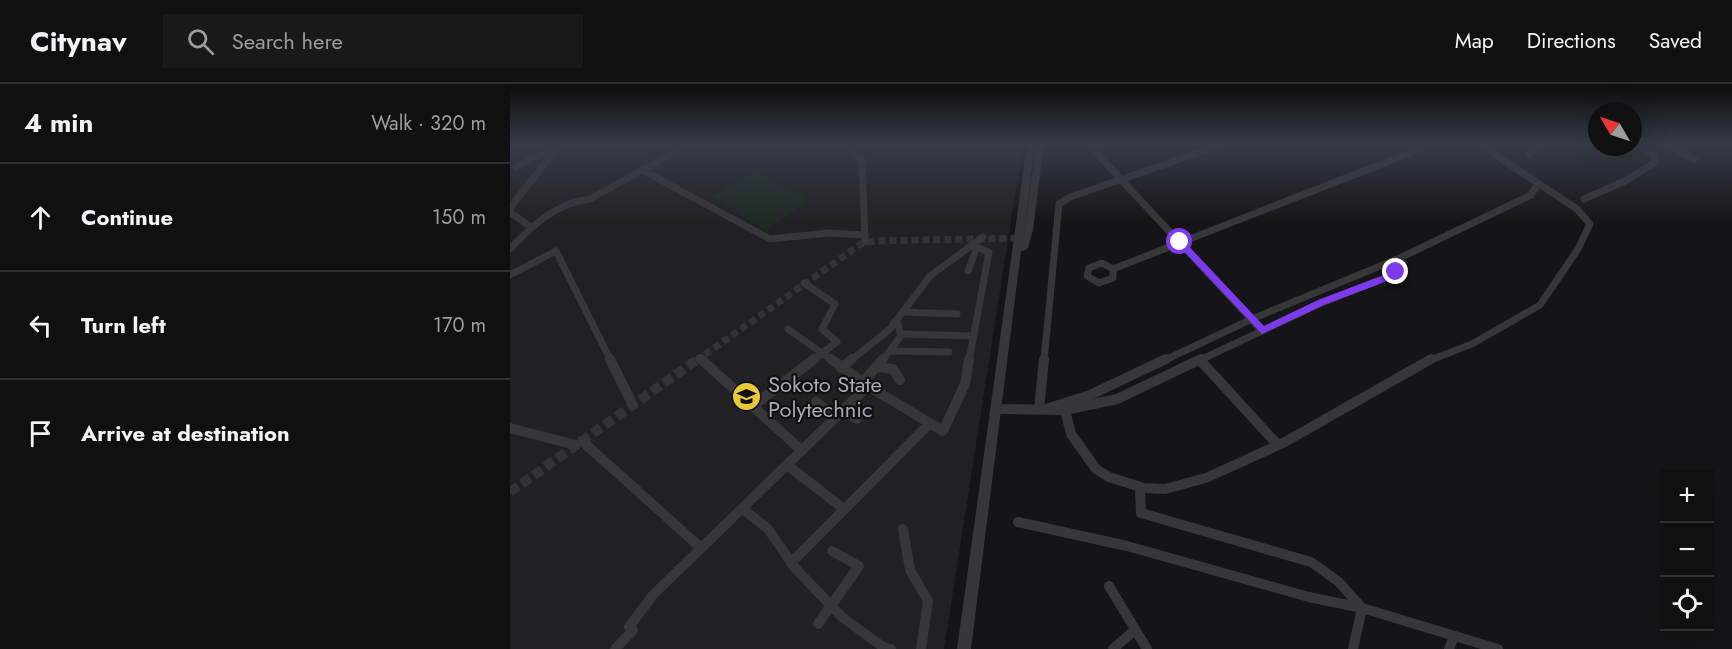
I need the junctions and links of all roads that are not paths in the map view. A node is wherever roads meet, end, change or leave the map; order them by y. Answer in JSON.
{"nodes":[{"id":1,"x":539,"y":170,"type":"edge"},
{"id":2,"x":642,"y":170,"type":"joint"},
{"id":3,"x":862,"y":170,"type":"edge"},
{"id":4,"x":1028,"y":170,"type":"edge"},
{"id":5,"x":1037,"y":170,"type":"edge"},
{"id":6,"x":1113,"y":170,"type":"edge"},
{"id":7,"x":1146,"y":170,"type":"edge"},
{"id":8,"x":1365,"y":170,"type":"edge"},
{"id":9,"x":1518,"y":170,"type":"edge"},
{"id":10,"x":1642,"y":170,"type":"edge"},
{"id":11,"x":1121,"y":179,"type":"junction"},
{"id":12,"x":1538,"y":184,"type":"junction"},
{"id":13,"x":1584,"y":199,"type":"dead end"},
{"id":14,"x":510,"y":208,"type":"edge"},
{"id":15,"x":510,"y":213,"type":"edge"},
{"id":16,"x":531,"y":227,"type":"junction"},
{"id":17,"x":982,"y":237,"type":"dead end"},
{"id":18,"x":1180,"y":242,"type":"junction"},
{"id":19,"x":975,"y":246,"type":"junction"},
{"id":20,"x":510,"y":249,"type":"edge"},
{"id":21,"x":1402,"y":257,"type":"junction"},
{"id":22,"x":1113,"y":269,"type":"dead end"},
{"id":23,"x":1016,"y":271,"type":"junction"},
{"id":24,"x":969,"y":272,"type":"dead end"},
{"id":25,"x":510,"y":275,"type":"edge"},
{"id":26,"x":804,"y":283,"type":"dead end"},
{"id":27,"x":902,"y":312,"type":"junction"},
{"id":28,"x":957,"y":314,"type":"dead end"},
{"id":29,"x":1252,"y":319,"type":"junction"},
{"id":30,"x":894,"y":322,"type":"junction"},
{"id":31,"x":788,"y":329,"type":"dead end"},
{"id":32,"x":1262,"y":331,"type":"junction"},
{"id":33,"x":900,"y":334,"type":"junction"},
{"id":34,"x":974,"y":336,"type":"junction"},
{"id":35,"x":890,"y":351,"type":"junction"},
{"id":36,"x":949,"y":352,"type":"dead end"},
{"id":37,"x":821,"y":354,"type":"junction"},
{"id":38,"x":699,"y":357,"type":"dead end"},
{"id":39,"x":1200,"y":360,"type":"junction"},
{"id":40,"x":876,"y":367,"type":"junction"},
{"id":41,"x":841,"y":368,"type":"junction"},
{"id":42,"x":900,"y":380,"type":"dead end"},
{"id":43,"x":865,"y":384,"type":"junction"},
{"id":44,"x":816,"y":402,"type":"dead end"},
{"id":45,"x":633,"y":405,"type":"dead end"},
{"id":46,"x":753,"y":406,"type":"junction"},
{"id":47,"x":996,"y":409,"type":"junction"},
{"id":48,"x":1043,"y":409,"type":"junction"},
{"id":49,"x":843,"y":410,"type":"junction"},
{"id":50,"x":1065,"y":410,"type":"junction"},
{"id":51,"x":835,"y":417,"type":"junction"},
{"id":52,"x":857,"y":419,"type":"dead end"},
{"id":53,"x":930,"y":423,"type":"junction"},
{"id":54,"x":510,"y":428,"type":"edge"},
{"id":55,"x":1277,"y":444,"type":"junction"},
{"id":56,"x":801,"y":450,"type":"junction"},
{"id":57,"x":787,"y":465,"type":"junction"},
{"id":58,"x":1140,"y":489,"type":"junction"},
{"id":59,"x":743,"y":509,"type":"junction"},
{"id":60,"x":844,"y":509,"type":"junction"},
{"id":61,"x":1018,"y":522,"type":"dead end"},
{"id":62,"x":903,"y":530,"type":"dead end"},
{"id":63,"x":701,"y":548,"type":"junction"},
{"id":64,"x":832,"y":551,"type":"dead end"},
{"id":65,"x":791,"y":563,"type":"junction"},
{"id":66,"x":1109,"y":586,"type":"dead end"},
{"id":67,"x":831,"y":606,"type":"junction"},
{"id":68,"x":1362,"y":608,"type":"junction"},
{"id":69,"x":818,"y":624,"type":"dead end"},
{"id":70,"x":1135,"y":630,"type":"junction"},
{"id":71,"x":1454,"y":637,"type":"junction"},
{"id":72,"x":615,"y":649,"type":"edge"},
{"id":73,"x":891,"y":649,"type":"edge"},
{"id":74,"x":921,"y":649,"type":"edge"},
{"id":75,"x":964,"y":649,"type":"edge"},
{"id":76,"x":1113,"y":649,"type":"edge"},
{"id":77,"x":1147,"y":649,"type":"edge"},
{"id":78,"x":1353,"y":649,"type":"edge"},
{"id":79,"x":1449,"y":649,"type":"edge"},
{"id":80,"x":1498,"y":649,"type":"edge"}],
"edges":[{"from":1,"to":14,"type":"street"},
{"from":2,"to":3,"type":"street"},
{"from":2,"to":16,"type":"street"},
{"from":4,"to":23,"type":"street"},
{"from":5,"to":23,"type":"street"},
{"from":6,"to":11,"type":"street"},
{"from":7,"to":11,"type":"street"},
{"from":8,"to":18,"type":"street"},
{"from":9,"to":12,"type":"street"},
{"from":10,"to":13,"type":"street"},
{"from":11,"to":18,"type":"street"},
{"from":11,"to":48,"type":"street"},
{"from":12,"to":21,"type":"street"},
{"from":12,"to":55,"type":"street"},
{"from":15,"to":16,"type":"street"},
{"from":16,"to":20,"type":"street"},
{"from":17,"to":19,"type":"street"},
{"from":18,"to":22,"type":"street"},
{"from":18,"to":29,"type":"street"},
{"from":19,"to":24,"type":"street"},
{"from":19,"to":27,"type":"street"},
{"from":19,"to":34,"type":"street"},
{"from":21,"to":29,"type":"street"},
{"from":21,"to":32,"type":"street"},
{"from":23,"to":47,"type":"street"},
{"from":25,"to":45,"type":"street"},
{"from":26,"to":37,"type":"street"},
{"from":27,"to":28,"type":"street"},
{"from":27,"to":30,"type":"street"},
{"from":29,"to":32,"type":"street"},
{"from":29,"to":48,"type":"street"},
{"from":30,"to":33,"type":"street"},
{"from":30,"to":41,"type":"street"},
{"from":31,"to":37,"type":"street"},
{"from":32,"to":39,"type":"street"},
{"from":33,"to":34,"type":"street"},
{"from":33,"to":35,"type":"street"},
{"from":34,"to":53,"type":"street"},
{"from":35,"to":36,"type":"street"},
{"from":35,"to":40,"type":"street"},
{"from":37,"to":41,"type":"street"},
{"from":37,"to":46,"type":"street"},
{"from":38,"to":46,"type":"street"},
{"from":39,"to":50,"type":"street"},
{"from":39,"to":55,"type":"street"},
{"from":40,"to":42,"type":"street"},
{"from":40,"to":43,"type":"street"},
{"from":41,"to":43,"type":"street"},
{"from":43,"to":49,"type":"street"},
{"from":43,"to":53,"type":"street"},
{"from":44,"to":51,"type":"street"},
{"from":46,"to":56,"type":"street"},
{"from":47,"to":48,"type":"street"},
{"from":47,"to":75,"type":"street"},
{"from":48,"to":50,"type":"street"},
{"from":49,"to":51,"type":"street"},
{"from":49,"to":52,"type":"street"},
{"from":50,"to":58,"type":"street"},
{"from":51,"to":56,"type":"street"},
{"from":53,"to":60,"type":"street"},
{"from":54,"to":63,"type":"street"},
{"from":55,"to":58,"type":"street"},
{"from":56,"to":57,"type":"street"},
{"from":57,"to":59,"type":"street"},
{"from":57,"to":60,"type":"street"},
{"from":58,"to":68,"type":"street"},
{"from":59,"to":63,"type":"street"},
{"from":59,"to":65,"type":"street"},
{"from":60,"to":65,"type":"street"},
{"from":61,"to":68,"type":"street"},
{"from":62,"to":74,"type":"street"},
{"from":63,"to":72,"type":"street"},
{"from":64,"to":67,"type":"street"},
{"from":65,"to":67,"type":"street"},
{"from":66,"to":70,"type":"street"},
{"from":67,"to":69,"type":"street"},
{"from":67,"to":73,"type":"street"},
{"from":68,"to":71,"type":"street"},
{"from":68,"to":78,"type":"street"},
{"from":70,"to":76,"type":"street"},
{"from":70,"to":77,"type":"street"},
{"from":71,"to":79,"type":"street"},
{"from":71,"to":80,"type":"street"}]}
